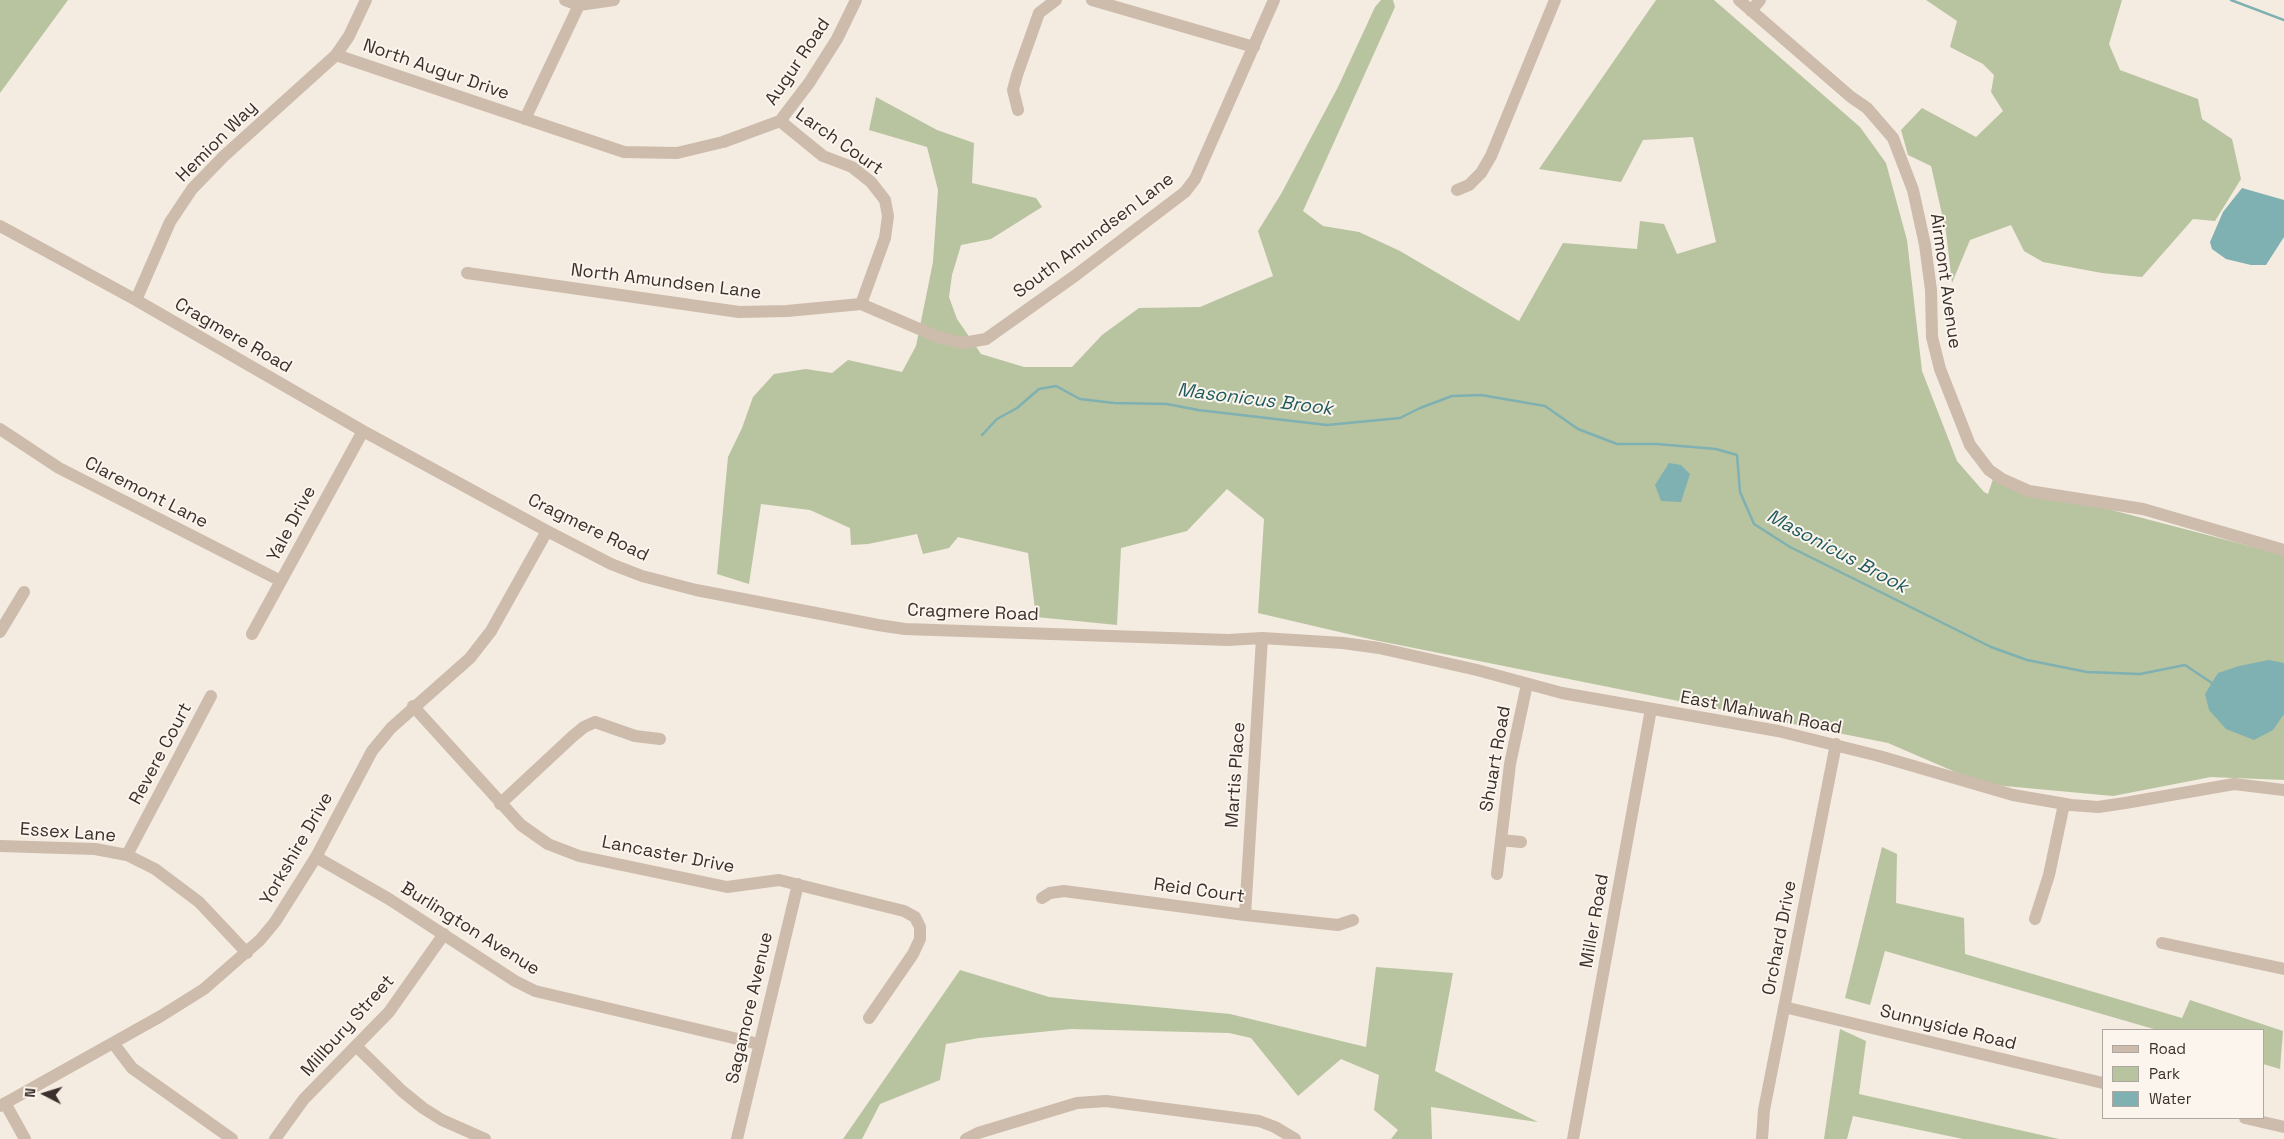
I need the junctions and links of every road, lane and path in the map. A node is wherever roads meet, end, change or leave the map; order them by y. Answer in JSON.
{"nodes":[{"id":1,"x":366,"y":0,"type":"edge"},
{"id":2,"x":565,"y":0,"type":"edge"},
{"id":3,"x":614,"y":0,"type":"edge"},
{"id":4,"x":856,"y":0,"type":"edge"},
{"id":5,"x":1056,"y":0,"type":"edge"},
{"id":6,"x":1092,"y":0,"type":"edge"},
{"id":7,"x":1274,"y":0,"type":"edge"},
{"id":8,"x":1555,"y":0,"type":"edge"},
{"id":9,"x":1739,"y":0,"type":"edge"},
{"id":10,"x":1760,"y":0,"type":"edge"},
{"id":11,"x":579,"y":5,"type":"junction"},
{"id":12,"x":1751,"y":10,"type":"junction"},
{"id":13,"x":1254,"y":47,"type":"junction"},
{"id":14,"x":336,"y":55,"type":"junction"},
{"id":15,"x":1018,"y":110,"type":"dead end"},
{"id":16,"x":525,"y":119,"type":"junction"},
{"id":17,"x":780,"y":121,"type":"junction"},
{"id":18,"x":1457,"y":190,"type":"dead end"},
{"id":19,"x":0,"y":226,"type":"edge"},
{"id":20,"x":467,"y":273,"type":"dead end"},
{"id":21,"x":136,"y":300,"type":"junction"},
{"id":22,"x":861,"y":304,"type":"junction"},
{"id":23,"x":0,"y":428,"type":"edge"},
{"id":24,"x":363,"y":431,"type":"junction"},
{"id":25,"x":547,"y":531,"type":"junction"},
{"id":26,"x":2284,"y":550,"type":"edge"},
{"id":27,"x":281,"y":581,"type":"junction"},
{"id":28,"x":24,"y":592,"type":"dead end"},
{"id":29,"x":0,"y":632,"type":"edge"},
{"id":30,"x":252,"y":634,"type":"dead end"},
{"id":31,"x":1262,"y":638,"type":"junction"},
{"id":32,"x":1228,"y":640,"type":"joint"},
{"id":33,"x":1527,"y":684,"type":"junction"},
{"id":34,"x":211,"y":696,"type":"dead end"},
{"id":35,"x":414,"y":706,"type":"junction"},
{"id":36,"x":1651,"y":709,"type":"junction"},
{"id":37,"x":660,"y":739,"type":"dead end"},
{"id":38,"x":1836,"y":744,"type":"junction"},
{"id":39,"x":2284,"y":790,"type":"edge"},
{"id":40,"x":500,"y":804,"type":"junction"},
{"id":41,"x":2064,"y":804,"type":"junction"},
{"id":42,"x":1501,"y":840,"type":"junction"},
{"id":43,"x":1522,"y":842,"type":"dead end"},
{"id":44,"x":0,"y":846,"type":"edge"},
{"id":45,"x":127,"y":855,"type":"junction"},
{"id":46,"x":316,"y":857,"type":"junction"},
{"id":47,"x":1497,"y":874,"type":"dead end"},
{"id":48,"x":798,"y":884,"type":"junction"},
{"id":49,"x":1042,"y":898,"type":"dead end"},
{"id":50,"x":1245,"y":916,"type":"junction"},
{"id":51,"x":2035,"y":919,"type":"dead end"},
{"id":52,"x":1353,"y":920,"type":"dead end"},
{"id":53,"x":444,"y":934,"type":"junction"},
{"id":54,"x":2162,"y":943,"type":"dead end"},
{"id":55,"x":247,"y":953,"type":"junction"},
{"id":56,"x":2284,"y":969,"type":"edge"},
{"id":57,"x":1784,"y":1006,"type":"junction"},
{"id":58,"x":869,"y":1018,"type":"dead end"},
{"id":59,"x":113,"y":1043,"type":"junction"},
{"id":60,"x":759,"y":1044,"type":"junction"},
{"id":61,"x":356,"y":1046,"type":"junction"},
{"id":62,"x":2102,"y":1083,"type":"edge"},
{"id":63,"x":2,"y":1105,"type":"edge"},
{"id":64,"x":2249,"y":1119,"type":"edge"},
{"id":65,"x":2284,"y":1127,"type":"edge"},
{"id":66,"x":25,"y":1139,"type":"edge"},
{"id":67,"x":232,"y":1139,"type":"edge"},
{"id":68,"x":275,"y":1139,"type":"edge"},
{"id":69,"x":486,"y":1139,"type":"edge"},
{"id":70,"x":737,"y":1139,"type":"edge"},
{"id":71,"x":966,"y":1139,"type":"edge"},
{"id":72,"x":1295,"y":1139,"type":"edge"},
{"id":73,"x":1573,"y":1139,"type":"edge"},
{"id":74,"x":1762,"y":1139,"type":"edge"}],
"edges":[{"from":1,"to":14,"type":"street","name":"Hemion Way"},
{"from":2,"to":11,"type":"street"},
{"from":3,"to":11,"type":"street"},
{"from":4,"to":17,"type":"street","name":"Augur Road"},
{"from":5,"to":15,"type":"street"},
{"from":6,"to":13,"type":"street"},
{"from":7,"to":13,"type":"street","name":"South Amundsen Lane"},
{"from":8,"to":18,"type":"street"},
{"from":9,"to":12,"type":"street","name":"Airmont Avenue"},
{"from":10,"to":12,"type":"street"},
{"from":11,"to":16,"type":"street"},
{"from":12,"to":26,"type":"street","name":"Airmont Avenue"},
{"from":13,"to":22,"type":"street","name":"South Amundsen Lane"},
{"from":14,"to":16,"type":"street","name":"North Augur Drive"},
{"from":14,"to":21,"type":"street","name":"Hemion Way"},
{"from":16,"to":17,"type":"street","name":"Augur Road"},
{"from":17,"to":22,"type":"street","name":"Larch Court"},
{"from":19,"to":21,"type":"street","name":"Cragmere Road"},
{"from":20,"to":22,"type":"street","name":"North Amundsen Lane"},
{"from":21,"to":24,"type":"street","name":"Cragmere Road"},
{"from":23,"to":27,"type":"street","name":"Claremont Lane"},
{"from":24,"to":25,"type":"street","name":"Cragmere Road"},
{"from":24,"to":27,"type":"street","name":"Yale Drive"},
{"from":25,"to":32,"type":"street","name":"Cragmere Road"},
{"from":25,"to":35,"type":"street","name":"Yorkshire Drive"},
{"from":27,"to":30,"type":"street","name":"Yale Drive"},
{"from":28,"to":29,"type":"street"},
{"from":31,"to":32,"type":"street","name":"East Mahwah Road"},
{"from":31,"to":33,"type":"street","name":"East Mahwah Road"},
{"from":31,"to":50,"type":"street","name":"Martis Place"},
{"from":33,"to":36,"type":"street","name":"East Mahwah Road"},
{"from":33,"to":42,"type":"street","name":"Shuart Road"},
{"from":34,"to":45,"type":"street","name":"Revere Court"},
{"from":35,"to":40,"type":"street","name":"Lancaster Drive"},
{"from":35,"to":46,"type":"street","name":"Yorkshire Drive"},
{"from":36,"to":38,"type":"street","name":"East Mahwah Road"},
{"from":36,"to":73,"type":"street","name":"Miller Road"},
{"from":37,"to":40,"type":"street"},
{"from":38,"to":41,"type":"street","name":"East Mahwah Road"},
{"from":38,"to":57,"type":"street","name":"Orchard Drive"},
{"from":39,"to":41,"type":"street","name":"East Mahwah Road"},
{"from":40,"to":48,"type":"street","name":"Lancaster Drive"},
{"from":41,"to":51,"type":"street"},
{"from":42,"to":43,"type":"street","name":"Shuart Road"},
{"from":42,"to":47,"type":"street","name":"Shuart Road"},
{"from":44,"to":45,"type":"street","name":"Essex Lane"},
{"from":45,"to":55,"type":"street","name":"Essex Lane"},
{"from":46,"to":53,"type":"street","name":"Burlington Avenue"},
{"from":46,"to":55,"type":"street","name":"Yorkshire Drive"},
{"from":48,"to":58,"type":"street","name":"Lancaster Drive"},
{"from":48,"to":60,"type":"street","name":"Sagamore Avenue"},
{"from":49,"to":50,"type":"street","name":"Reid Court"},
{"from":50,"to":52,"type":"street","name":"Reid Court"},
{"from":53,"to":60,"type":"street","name":"Burlington Avenue"},
{"from":53,"to":61,"type":"street","name":"Millbury Street"},
{"from":54,"to":56,"type":"street"},
{"from":55,"to":59,"type":"street","name":"Yorkshire Drive"},
{"from":57,"to":62,"type":"street","name":"Sunnyside Road"},
{"from":57,"to":74,"type":"street","name":"Orchard Drive"},
{"from":59,"to":63,"type":"street","name":"Yorkshire Drive"},
{"from":59,"to":67,"type":"street"},
{"from":60,"to":70,"type":"street","name":"Sagamore Avenue"},
{"from":61,"to":68,"type":"street","name":"Millbury Street"},
{"from":61,"to":69,"type":"street"},
{"from":63,"to":66,"type":"street"},
{"from":64,"to":65,"type":"street"},
{"from":71,"to":72,"type":"street"}]}
